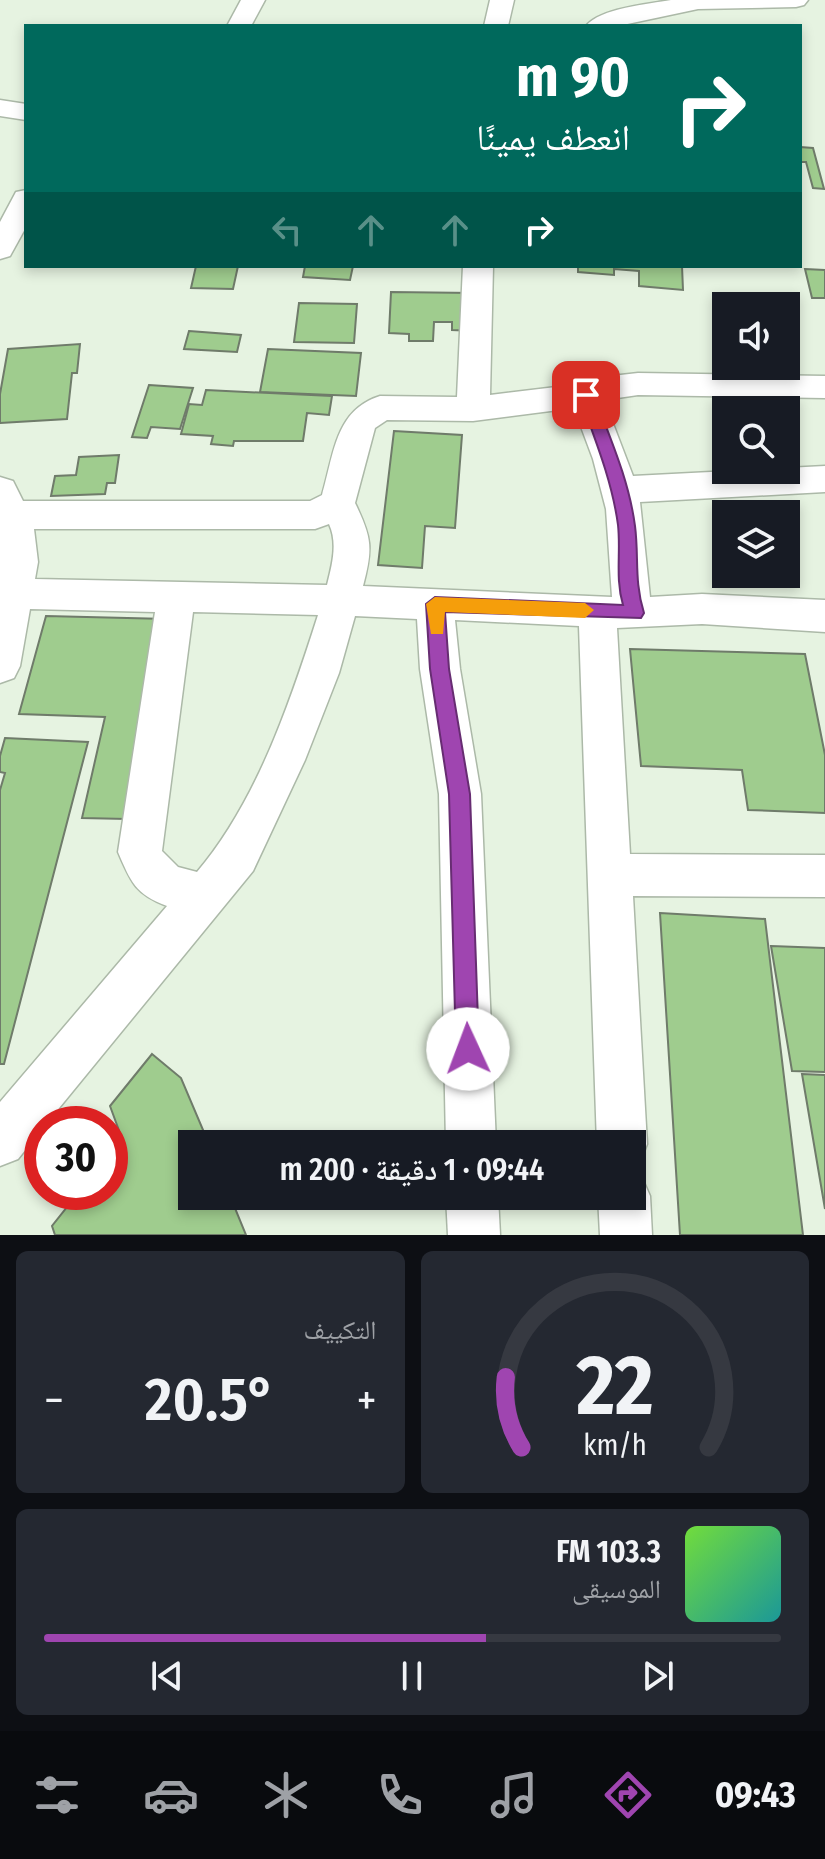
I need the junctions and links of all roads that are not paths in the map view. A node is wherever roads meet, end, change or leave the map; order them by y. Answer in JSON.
{"nodes":[{"id":1,"x":253,"y":0,"type":"edge"},
{"id":2,"x":502,"y":0,"type":"edge"},
{"id":3,"x":594,"y":0,"type":"edge"},
{"id":4,"x":796,"y":0,"type":"edge"},
{"id":5,"x":240,"y":24,"type":"edge"},
{"id":6,"x":496,"y":24,"type":"edge"},
{"id":7,"x":598,"y":24,"type":"edge"},
{"id":8,"x":603,"y":24,"type":"edge"},
{"id":9,"x":0,"y":108,"type":"edge"},
{"id":10,"x":24,"y":112,"type":"edge"},
{"id":11,"x":24,"y":202,"type":"edge"},
{"id":12,"x":0,"y":250,"type":"edge"},
{"id":13,"x":478,"y":268,"type":"edge"},
{"id":14,"x":825,"y":387,"type":"edge"},
{"id":15,"x":586,"y":395,"type":"junction"},
{"id":16,"x":473,"y":409,"type":"junction"},
{"id":17,"x":825,"y":479,"type":"edge"},
{"id":18,"x":620,"y":490,"type":"junction"},
{"id":19,"x":337,"y":503,"type":"junction"},
{"id":20,"x":4,"y":505,"type":"edge"},
{"id":21,"x":16,"y":594,"type":"junction"},
{"id":22,"x":176,"y":597,"type":"junction"},
{"id":23,"x":341,"y":600,"type":"junction"},
{"id":24,"x":435,"y":604,"type":"junction"},
{"id":25,"x":616,"y":612,"type":"junction"},
{"id":26,"x":825,"y":616,"type":"edge"},
{"id":27,"x":0,"y":666,"type":"edge"},
{"id":28,"x":609,"y":875,"type":"junction"},
{"id":29,"x":825,"y":876,"type":"edge"},
{"id":30,"x":206,"y":895,"type":"junction"},
{"id":31,"x":471,"y":1130,"type":"edge"},
{"id":32,"x":621,"y":1130,"type":"edge"},
{"id":33,"x":0,"y":1141,"type":"edge"},
{"id":34,"x":473,"y":1210,"type":"edge"},
{"id":35,"x":625,"y":1210,"type":"edge"},
{"id":36,"x":474,"y":1235,"type":"edge"},
{"id":37,"x":626,"y":1235,"type":"edge"}],
"edges":[{"from":1,"to":5,"type":"street"},
{"from":2,"to":6,"type":"street"},
{"from":3,"to":7,"type":"street"},
{"from":4,"to":8,"type":"street"},
{"from":9,"to":10,"type":"street"},
{"from":11,"to":12,"type":"street"},
{"from":13,"to":16,"type":"street"},
{"from":14,"to":15,"type":"street"},
{"from":15,"to":16,"type":"street"},
{"from":15,"to":18,"type":"street"},
{"from":16,"to":19,"type":"street"},
{"from":17,"to":18,"type":"street"},
{"from":18,"to":25,"type":"street"},
{"from":19,"to":20,"type":"street"},
{"from":19,"to":23,"type":"street"},
{"from":20,"to":21,"type":"street"},
{"from":21,"to":22,"type":"street"},
{"from":21,"to":27,"type":"street"},
{"from":22,"to":23,"type":"street"},
{"from":22,"to":30,"type":"street"},
{"from":23,"to":24,"type":"street"},
{"from":23,"to":30,"type":"street"},
{"from":24,"to":25,"type":"street"},
{"from":24,"to":31,"type":"street"},
{"from":25,"to":26,"type":"street"},
{"from":25,"to":28,"type":"street"},
{"from":28,"to":29,"type":"street"},
{"from":28,"to":32,"type":"street"},
{"from":30,"to":33,"type":"street"},
{"from":34,"to":36,"type":"street"},
{"from":35,"to":37,"type":"street"}]}
